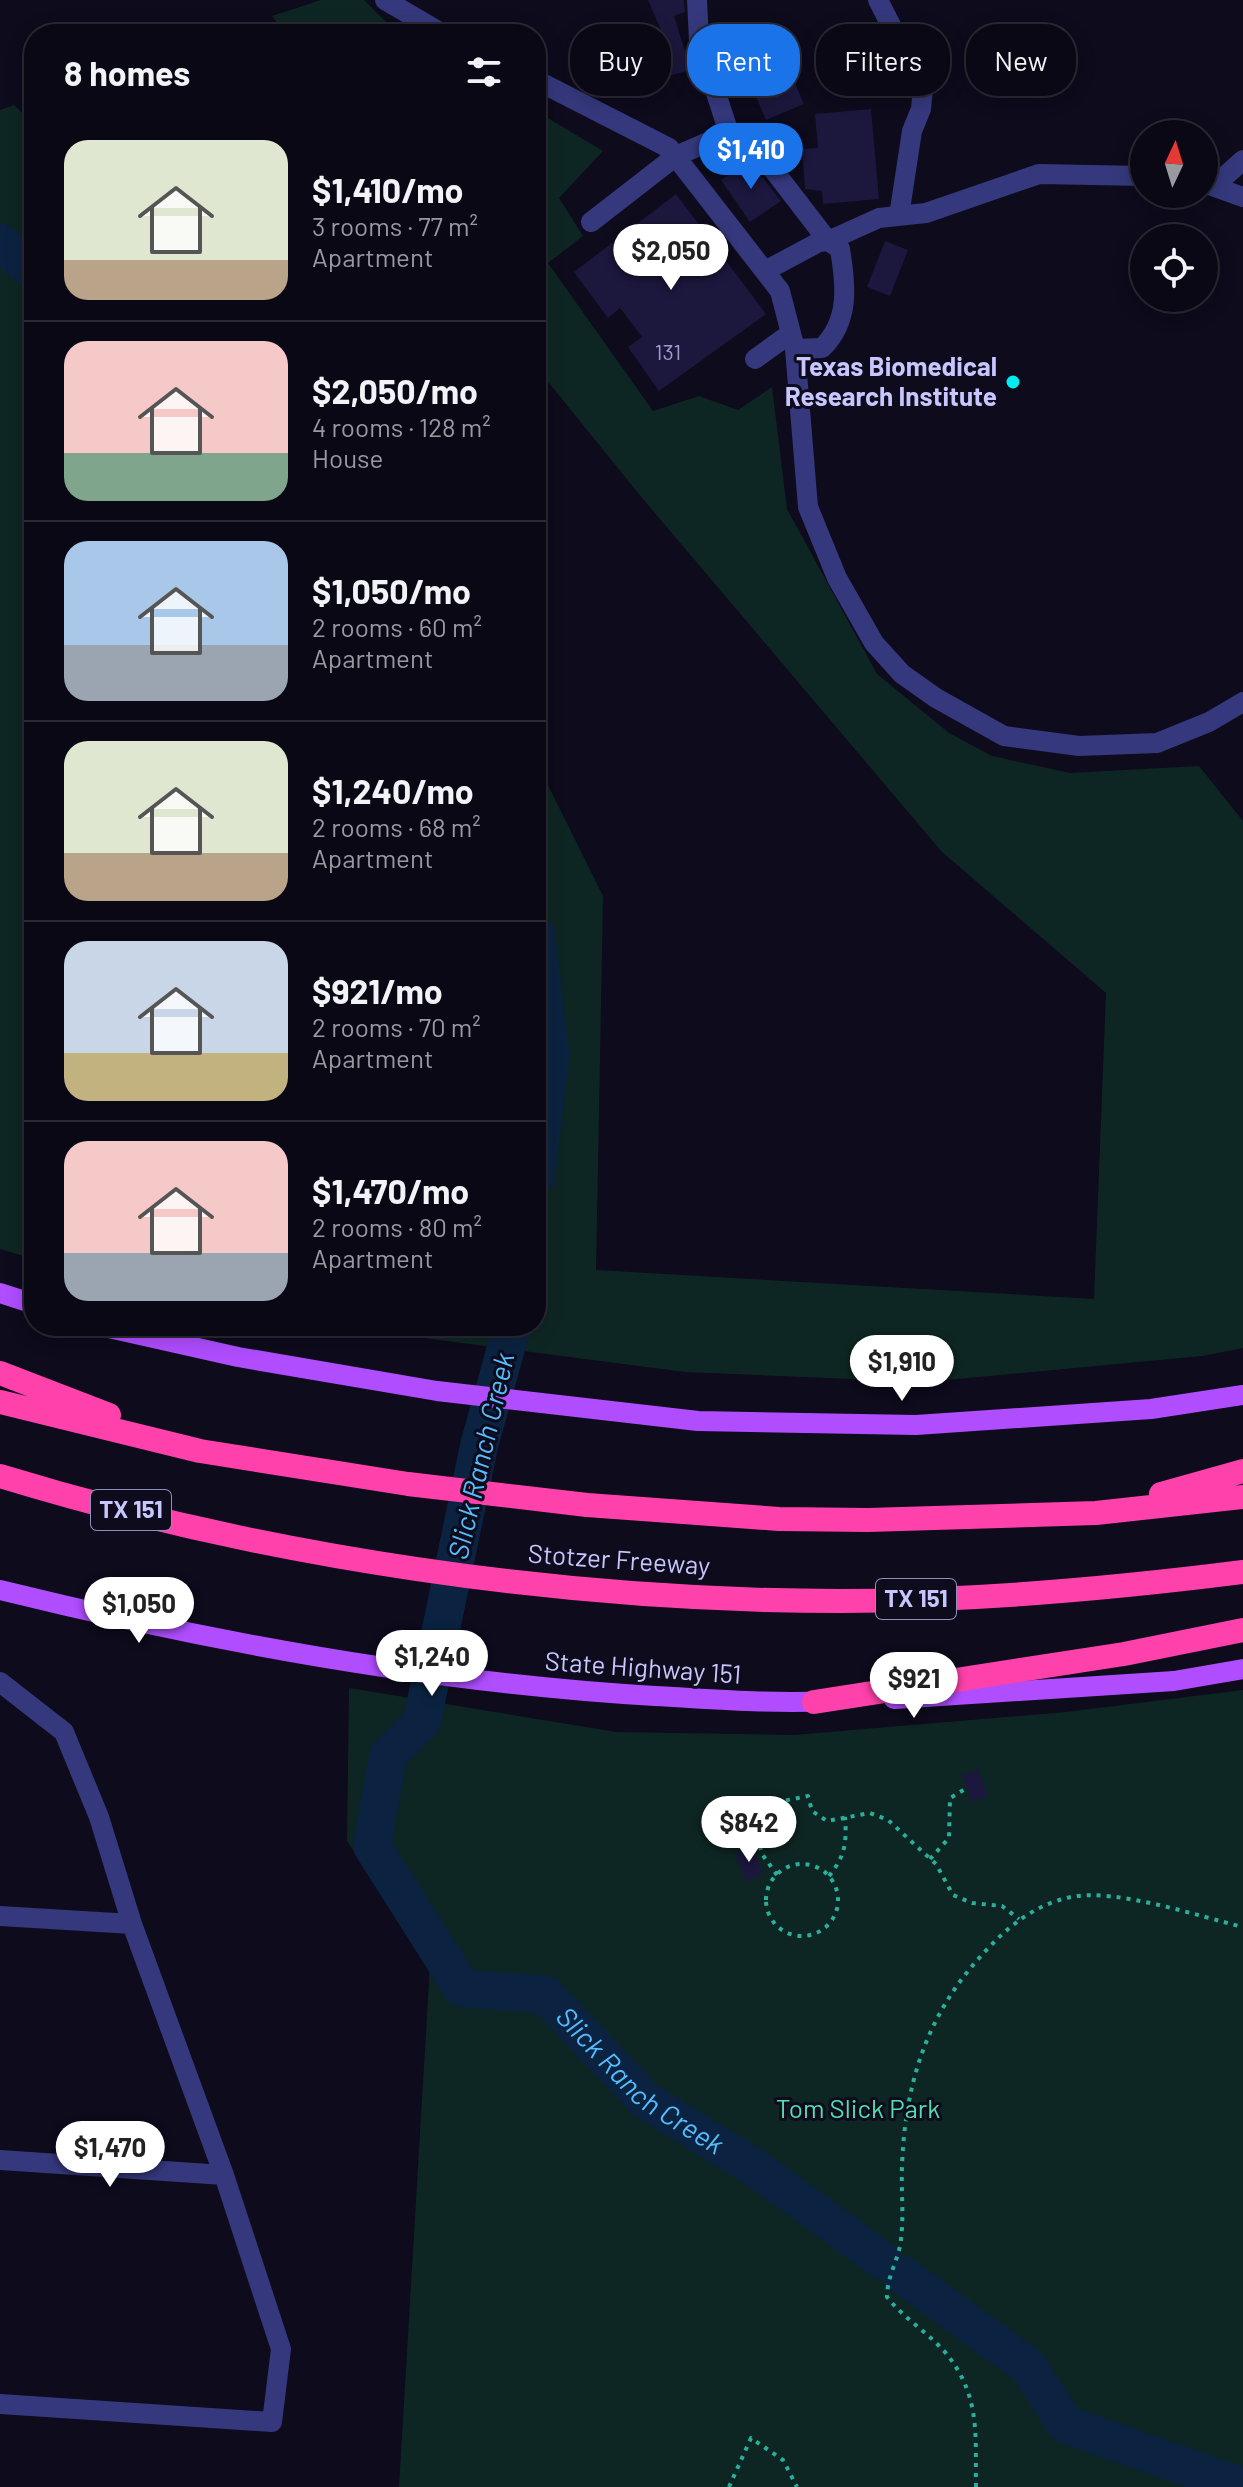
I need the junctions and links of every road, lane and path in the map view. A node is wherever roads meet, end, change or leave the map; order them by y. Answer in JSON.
{"nodes":[{"id":1,"x":385,"y":0,"type":"edge"},
{"id":2,"x":697,"y":0,"type":"edge"},
{"id":3,"x":878,"y":0,"type":"edge"},
{"id":4,"x":426,"y":24,"type":"edge"},
{"id":5,"x":546,"y":85,"type":"edge"},
{"id":6,"x":729,"y":133,"type":"junction"},
{"id":7,"x":676,"y":156,"type":"junction"},
{"id":8,"x":1243,"y":160,"type":"edge"},
{"id":9,"x":1130,"y":176,"type":"edge"},
{"id":10,"x":1218,"y":178,"type":"edge"},
{"id":11,"x":1218,"y":187,"type":"edge"},
{"id":12,"x":1243,"y":197,"type":"edge"},
{"id":13,"x":899,"y":216,"type":"junction"},
{"id":14,"x":591,"y":222,"type":"dead end"},
{"id":15,"x":828,"y":241,"type":"junction"},
{"id":16,"x":765,"y":271,"type":"junction"},
{"id":17,"x":793,"y":341,"type":"junction"},
{"id":18,"x":755,"y":359,"type":"dead end"},
{"id":19,"x":1243,"y":702,"type":"edge"},
{"id":20,"x":0,"y":1293,"type":"edge"},
{"id":21,"x":24,"y":1301,"type":"edge"},
{"id":22,"x":145,"y":1336,"type":"edge"},
{"id":23,"x":0,"y":1373,"type":"edge"},
{"id":24,"x":1243,"y":1395,"type":"edge"},
{"id":25,"x":0,"y":1402,"type":"edge"},
{"id":26,"x":200,"y":1451,"type":"junction"},
{"id":27,"x":1243,"y":1471,"type":"edge"},
{"id":28,"x":0,"y":1476,"type":"edge"},
{"id":29,"x":1243,"y":1497,"type":"edge"},
{"id":30,"x":1096,"y":1513,"type":"junction"},
{"id":31,"x":1243,"y":1572,"type":"edge"},
{"id":32,"x":0,"y":1590,"type":"edge"},
{"id":33,"x":1243,"y":1630,"type":"edge"},
{"id":34,"x":1243,"y":1669,"type":"edge"},
{"id":35,"x":0,"y":1682,"type":"edge"},
{"id":36,"x":814,"y":1702,"type":"junction"},
{"id":37,"x":967,"y":1788,"type":"dead end"},
{"id":38,"x":845,"y":1817,"type":"junction"},
{"id":39,"x":930,"y":1859,"type":"junction"},
{"id":40,"x":777,"y":1875,"type":"junction"},
{"id":41,"x":829,"y":1876,"type":"junction"},
{"id":42,"x":0,"y":1916,"type":"edge"},
{"id":43,"x":1019,"y":1919,"type":"junction"},
{"id":44,"x":132,"y":1924,"type":"junction"},
{"id":45,"x":1243,"y":1927,"type":"edge"},
{"id":46,"x":0,"y":2160,"type":"edge"},
{"id":47,"x":224,"y":2175,"type":"junction"},
{"id":48,"x":0,"y":2404,"type":"edge"},
{"id":49,"x":729,"y":2487,"type":"edge"},
{"id":50,"x":797,"y":2487,"type":"edge"},
{"id":51,"x":976,"y":2487,"type":"edge"}],
"edges":[{"from":1,"to":4,"type":"street"},
{"from":2,"to":6,"type":"street"},
{"from":3,"to":13,"type":"street"},
{"from":5,"to":7,"type":"street"},
{"from":6,"to":7,"type":"street"},
{"from":6,"to":15,"type":"street"},
{"from":7,"to":14,"type":"street"},
{"from":7,"to":16,"type":"street"},
{"from":8,"to":10,"type":"street"},
{"from":9,"to":13,"type":"street"},
{"from":11,"to":12,"type":"street"},
{"from":13,"to":15,"type":"street"},
{"from":15,"to":16,"type":"street"},
{"from":15,"to":17,"type":"street"},
{"from":16,"to":17,"type":"street"},
{"from":17,"to":18,"type":"street"},
{"from":17,"to":19,"type":"street"},
{"from":20,"to":21,"type":"main road"},
{"from":22,"to":24,"type":"main road"},
{"from":23,"to":26,"type":"highway"},
{"from":25,"to":26,"type":"highway","name":"Stotzer Freeway"},
{"from":26,"to":30,"type":"highway","name":"Stotzer Freeway"},
{"from":27,"to":30,"type":"highway"},
{"from":28,"to":31,"type":"highway","name":"Stotzer Freeway","number":"TX 151"},
{"from":29,"to":30,"type":"highway","name":"Stotzer Freeway"},
{"from":32,"to":36,"type":"main road","name":"State Highway 151"},
{"from":33,"to":36,"type":"highway"},
{"from":34,"to":36,"type":"main road","name":"State Highway 151"},
{"from":35,"to":44,"type":"street"},
{"from":37,"to":39,"type":"path"},
{"from":38,"to":39,"type":"path"},
{"from":38,"to":40,"type":"path"},
{"from":38,"to":41,"type":"path"},
{"from":39,"to":43,"type":"path"},
{"from":40,"to":41,"type":"path"},
{"from":40,"to":41,"type":"path"},
{"from":42,"to":44,"type":"street"},
{"from":43,"to":45,"type":"path"},
{"from":43,"to":51,"type":"path"},
{"from":44,"to":47,"type":"street"},
{"from":46,"to":47,"type":"street"},
{"from":47,"to":48,"type":"street"},
{"from":49,"to":50,"type":"path"}]}
